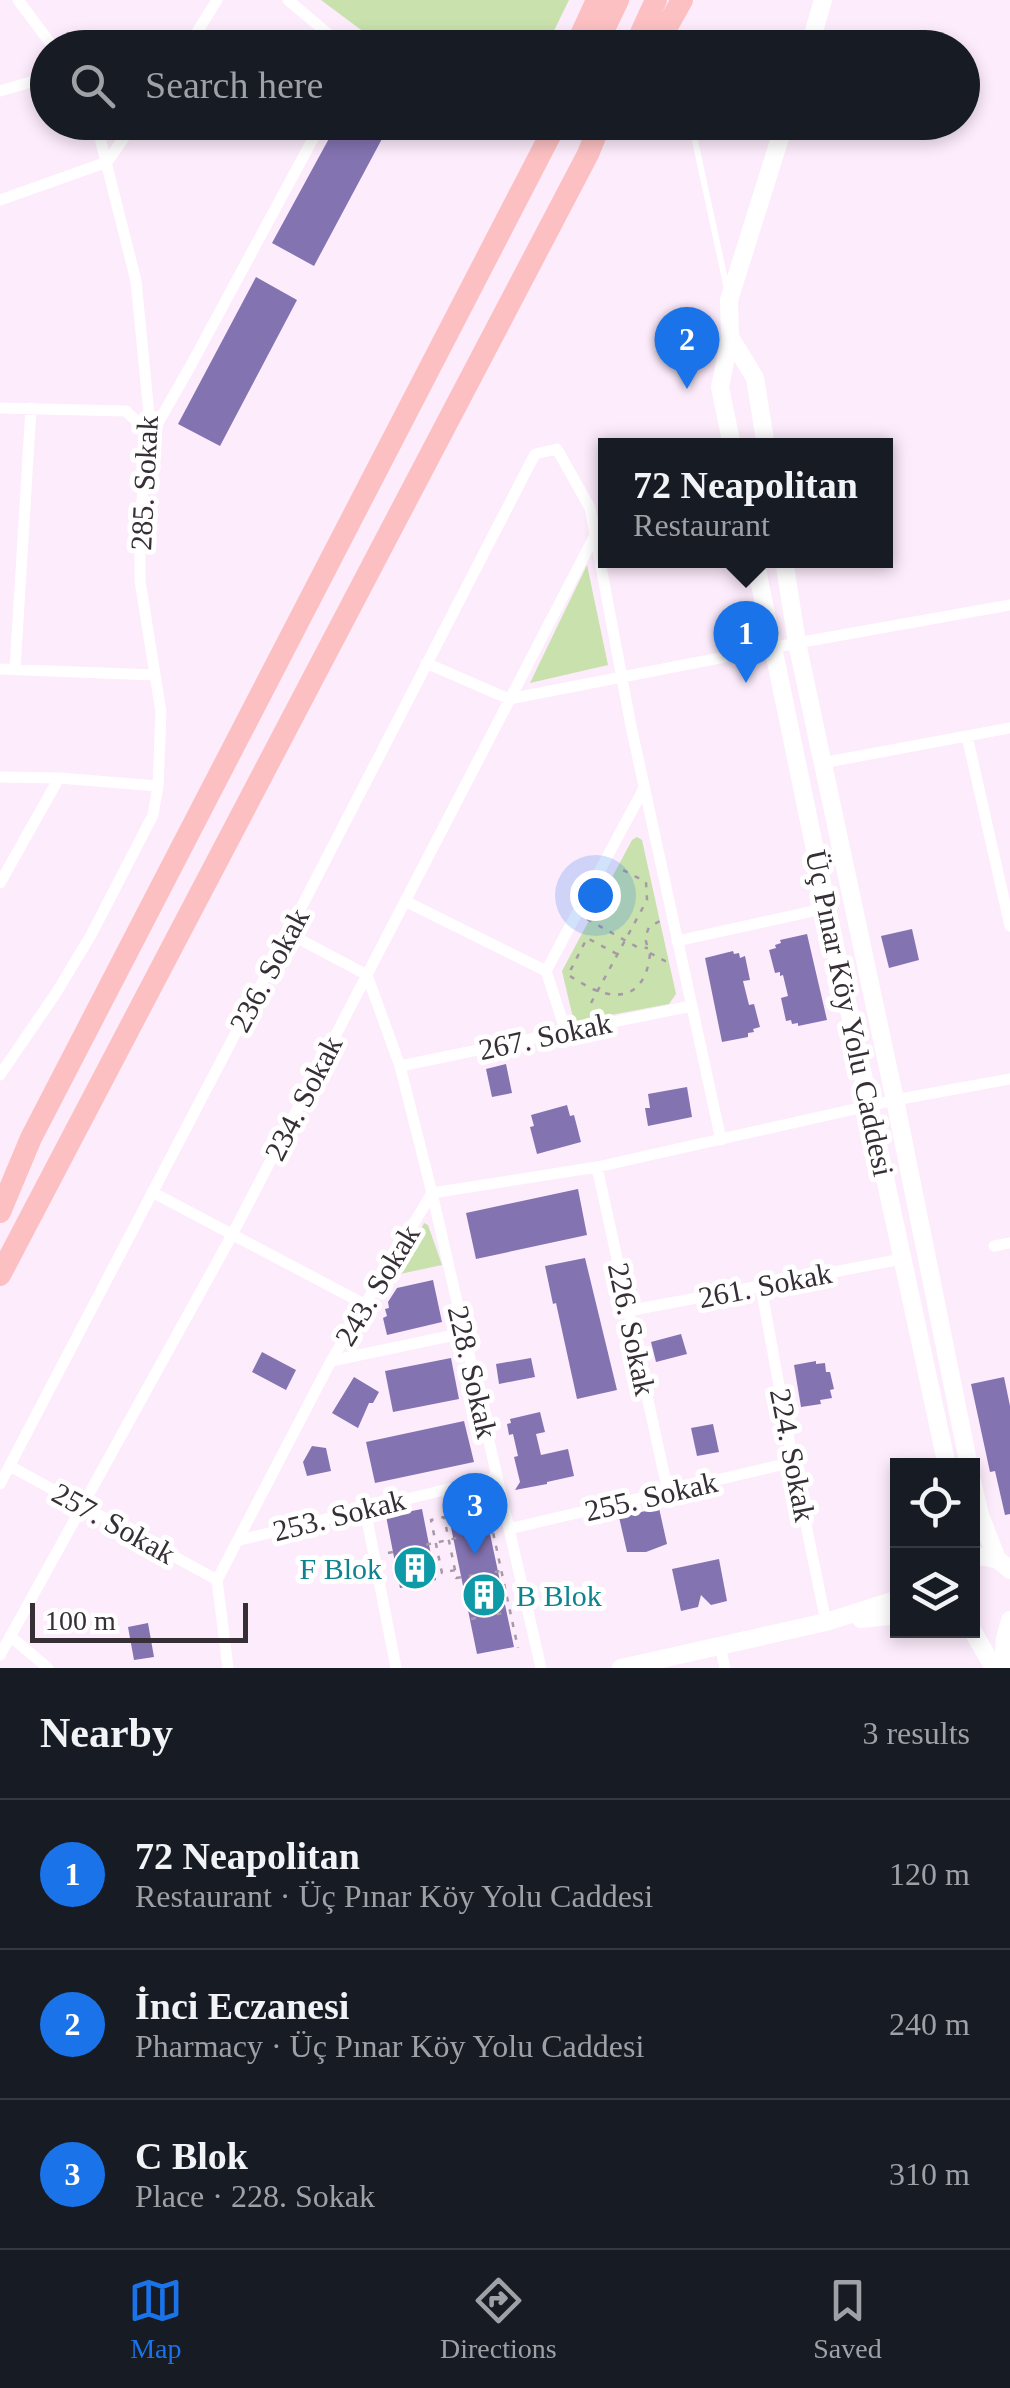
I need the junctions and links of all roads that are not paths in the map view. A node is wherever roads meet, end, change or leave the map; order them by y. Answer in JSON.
{"nodes":[{"id":1,"x":18,"y":0,"type":"edge"},
{"id":2,"x":217,"y":0,"type":"edge"},
{"id":3,"x":288,"y":0,"type":"edge"},
{"id":4,"x":596,"y":0,"type":"edge"},
{"id":5,"x":618,"y":0,"type":"edge"},
{"id":6,"x":656,"y":0,"type":"edge"},
{"id":7,"x":682,"y":0,"type":"edge"},
{"id":8,"x":823,"y":0,"type":"edge"},
{"id":9,"x":40,"y":30,"type":"edge"},
{"id":10,"x":198,"y":30,"type":"edge"},
{"id":11,"x":323,"y":30,"type":"edge"},
{"id":12,"x":583,"y":30,"type":"edge"},
{"id":13,"x":604,"y":30,"type":"edge"},
{"id":14,"x":642,"y":30,"type":"edge"},
{"id":15,"x":665,"y":30,"type":"edge"},
{"id":16,"x":814,"y":30,"type":"edge"},
{"id":17,"x":30,"y":82,"type":"edge"},
{"id":18,"x":0,"y":91,"type":"edge"},
{"id":19,"x":100,"y":140,"type":"edge"},
{"id":20,"x":122,"y":140,"type":"edge"},
{"id":21,"x":312,"y":140,"type":"edge"},
{"id":22,"x":540,"y":140,"type":"edge"},
{"id":23,"x":548,"y":140,"type":"edge"},
{"id":24,"x":595,"y":140,"type":"edge"},
{"id":25,"x":696,"y":140,"type":"edge"},
{"id":26,"x":779,"y":140,"type":"edge"},
{"id":27,"x":106,"y":162,"type":"junction"},
{"id":28,"x":523,"y":188,"type":"junction"},
{"id":29,"x":0,"y":200,"type":"edge"},
{"id":30,"x":729,"y":300,"type":"junction"},
{"id":31,"x":730,"y":337,"type":"junction"},
{"id":32,"x":0,"y":408,"type":"edge"},
{"id":33,"x":31,"y":408,"type":"junction"},
{"id":34,"x":151,"y":435,"type":"junction"},
{"id":35,"x":730,"y":438,"type":"edge"},
{"id":36,"x":765,"y":438,"type":"edge"},
{"id":37,"x":595,"y":535,"type":"junction"},
{"id":38,"x":598,"y":551,"type":"edge"},
{"id":39,"x":601,"y":568,"type":"edge"},
{"id":40,"x":758,"y":568,"type":"edge"},
{"id":41,"x":785,"y":568,"type":"edge"},
{"id":42,"x":1010,"y":605,"type":"edge"},
{"id":43,"x":797,"y":643,"type":"junction"},
{"id":44,"x":773,"y":647,"type":"junction"},
{"id":45,"x":426,"y":664,"type":"junction"},
{"id":46,"x":0,"y":669,"type":"edge"},
{"id":47,"x":15,"y":669,"type":"junction"},
{"id":48,"x":155,"y":676,"type":"junction"},
{"id":49,"x":622,"y":676,"type":"junction"},
{"id":50,"x":509,"y":699,"type":"junction"},
{"id":51,"x":1010,"y":728,"type":"edge"},
{"id":52,"x":967,"y":736,"type":"junction"},
{"id":53,"x":822,"y":764,"type":"junction"},
{"id":54,"x":0,"y":777,"type":"edge"},
{"id":55,"x":59,"y":778,"type":"junction"},
{"id":56,"x":158,"y":786,"type":"junction"},
{"id":57,"x":644,"y":788,"type":"junction"},
{"id":58,"x":0,"y":882,"type":"edge"},
{"id":59,"x":405,"y":902,"type":"junction"},
{"id":60,"x":827,"y":908,"type":"junction"},
{"id":61,"x":1010,"y":924,"type":"edge"},
{"id":62,"x":288,"y":932,"type":"junction"},
{"id":63,"x":677,"y":941,"type":"junction"},
{"id":64,"x":546,"y":971,"type":"junction"},
{"id":65,"x":367,"y":974,"type":"junction"},
{"id":66,"x":691,"y":1006,"type":"junction"},
{"id":67,"x":566,"y":1032,"type":"junction"},
{"id":68,"x":400,"y":1066,"type":"junction"},
{"id":69,"x":0,"y":1074,"type":"edge"},
{"id":70,"x":1010,"y":1079,"type":"edge"},
{"id":71,"x":895,"y":1100,"type":"junction"},
{"id":72,"x":869,"y":1106,"type":"junction"},
{"id":73,"x":32,"y":1138,"type":"junction"},
{"id":74,"x":721,"y":1140,"type":"junction"},
{"id":75,"x":597,"y":1167,"type":"junction"},
{"id":76,"x":0,"y":1192,"type":"edge"},
{"id":77,"x":152,"y":1192,"type":"junction"},
{"id":78,"x":432,"y":1193,"type":"junction"},
{"id":79,"x":0,"y":1212,"type":"edge"},
{"id":80,"x":232,"y":1234,"type":"junction"},
{"id":81,"x":1010,"y":1243,"type":"edge"},
{"id":82,"x":994,"y":1246,"type":"dead end"},
{"id":83,"x":902,"y":1258,"type":"junction"},
{"id":84,"x":0,"y":1275,"type":"edge"},
{"id":85,"x":762,"y":1287,"type":"junction"},
{"id":86,"x":364,"y":1304,"type":"junction"},
{"id":87,"x":628,"y":1311,"type":"junction"},
{"id":88,"x":464,"y":1333,"type":"junction"},
{"id":89,"x":332,"y":1361,"type":"junction"},
{"id":90,"x":945,"y":1458,"type":"edge"},
{"id":91,"x":967,"y":1458,"type":"edge"},
{"id":92,"x":793,"y":1462,"type":"junction"},
{"id":93,"x":10,"y":1466,"type":"junction"},
{"id":94,"x":497,"y":1477,"type":"junction"},
{"id":95,"x":0,"y":1484,"type":"edge"},
{"id":96,"x":668,"y":1492,"type":"junction"},
{"id":97,"x":84,"y":1505,"type":"junction"},
{"id":98,"x":365,"y":1509,"type":"junction"},
{"id":99,"x":980,"y":1515,"type":"edge"},
{"id":100,"x":509,"y":1530,"type":"junction"},
{"id":101,"x":240,"y":1540,"type":"junction"},
{"id":102,"x":980,"y":1556,"type":"edge"},
{"id":103,"x":1006,"y":1565,"type":"edge"},
{"id":104,"x":217,"y":1580,"type":"junction"},
{"id":105,"x":890,"y":1602,"type":"edge"},
{"id":106,"x":890,"y":1616,"type":"edge"},
{"id":107,"x":1010,"y":1616,"type":"edge"},
{"id":108,"x":826,"y":1622,"type":"junction"},
{"id":109,"x":980,"y":1627,"type":"edge"},
{"id":110,"x":10,"y":1636,"type":"junction"},
{"id":111,"x":978,"y":1638,"type":"edge"},
{"id":112,"x":720,"y":1646,"type":"junction"},
{"id":113,"x":0,"y":1655,"type":"edge"},
{"id":114,"x":48,"y":1668,"type":"edge"},
{"id":115,"x":228,"y":1668,"type":"edge"},
{"id":116,"x":396,"y":1668,"type":"edge"},
{"id":117,"x":541,"y":1668,"type":"edge"},
{"id":118,"x":621,"y":1668,"type":"edge"},
{"id":119,"x":724,"y":1668,"type":"edge"},
{"id":120,"x":994,"y":1668,"type":"edge"},
{"id":121,"x":1003,"y":1668,"type":"edge"}],
"edges":[{"from":1,"to":9,"type":"street"},
{"from":2,"to":10,"type":"street"},
{"from":3,"to":11,"type":"street"},
{"from":4,"to":12,"type":"highway"},
{"from":5,"to":13,"type":"highway"},
{"from":6,"to":14,"type":"highway"},
{"from":7,"to":15,"type":"highway"},
{"from":8,"to":16,"type":"main road"},
{"from":17,"to":18,"type":"street"},
{"from":19,"to":27,"type":"street","name":"285. Sokak"},
{"from":20,"to":27,"type":"street"},
{"from":21,"to":34,"type":"street"},
{"from":22,"to":28,"type":"highway"},
{"from":23,"to":28,"type":"highway"},
{"from":24,"to":84,"type":"highway"},
{"from":25,"to":30,"type":"lane"},
{"from":26,"to":30,"type":"main road"},
{"from":27,"to":29,"type":"street"},
{"from":27,"to":34,"type":"street","name":"285. Sokak"},
{"from":28,"to":73,"type":"highway"},
{"from":30,"to":31,"type":"main road"},
{"from":31,"to":35,"type":"main road"},
{"from":31,"to":36,"type":"main road"},
{"from":32,"to":33,"type":"street"},
{"from":33,"to":34,"type":"street"},
{"from":33,"to":47,"type":"street"},
{"from":34,"to":48,"type":"street","name":"285. Sokak"},
{"from":37,"to":38,"type":"street"},
{"from":37,"to":45,"type":"street","name":"236. Sokak"},
{"from":37,"to":50,"type":"street","name":"234. Sokak"},
{"from":39,"to":49,"type":"street"},
{"from":40,"to":44,"type":"main road","name":"Üç Pınar Köy Yolu Caddesi"},
{"from":41,"to":43,"type":"main road","name":"Üç Pınar Köy Yolu Caddesi"},
{"from":42,"to":43,"type":"street"},
{"from":43,"to":44,"type":"street"},
{"from":43,"to":53,"type":"main road","name":"Üç Pınar Köy Yolu Caddesi"},
{"from":44,"to":49,"type":"street"},
{"from":44,"to":60,"type":"main road","name":"Üç Pınar Köy Yolu Caddesi"},
{"from":45,"to":50,"type":"street"},
{"from":45,"to":62,"type":"street","name":"236. Sokak"},
{"from":46,"to":47,"type":"street"},
{"from":47,"to":48,"type":"street"},
{"from":48,"to":56,"type":"street","name":"285. Sokak"},
{"from":49,"to":50,"type":"street"},
{"from":49,"to":57,"type":"street"},
{"from":50,"to":59,"type":"street","name":"234. Sokak"},
{"from":51,"to":52,"type":"street"},
{"from":52,"to":53,"type":"street"},
{"from":52,"to":61,"type":"street"},
{"from":53,"to":71,"type":"main road","name":"Üç Pınar Köy Yolu Caddesi"},
{"from":54,"to":55,"type":"street"},
{"from":55,"to":56,"type":"street"},
{"from":55,"to":58,"type":"street"},
{"from":56,"to":69,"type":"street","name":"285. Sokak"},
{"from":57,"to":63,"type":"street"},
{"from":57,"to":64,"type":"street"},
{"from":59,"to":64,"type":"street"},
{"from":59,"to":65,"type":"street","name":"234. Sokak"},
{"from":60,"to":63,"type":"street"},
{"from":60,"to":72,"type":"main road","name":"Üç Pınar Köy Yolu Caddesi"},
{"from":62,"to":65,"type":"street"},
{"from":62,"to":77,"type":"street","name":"236. Sokak"},
{"from":63,"to":66,"type":"street"},
{"from":64,"to":67,"type":"street"},
{"from":65,"to":68,"type":"street","name":"243. Sokak"},
{"from":65,"to":80,"type":"street","name":"234. Sokak"},
{"from":66,"to":67,"type":"street","name":"267. Sokak"},
{"from":66,"to":74,"type":"street"},
{"from":67,"to":68,"type":"street","name":"267. Sokak"},
{"from":68,"to":78,"type":"street","name":"243. Sokak"},
{"from":70,"to":71,"type":"street"},
{"from":71,"to":72,"type":"street"},
{"from":71,"to":91,"type":"main road","name":"Üç Pınar Köy Yolu Caddesi"},
{"from":72,"to":74,"type":"street"},
{"from":72,"to":83,"type":"main road","name":"Üç Pınar Köy Yolu Caddesi"},
{"from":73,"to":76,"type":"highway"},
{"from":73,"to":79,"type":"highway"},
{"from":74,"to":75,"type":"street"},
{"from":75,"to":78,"type":"street"},
{"from":75,"to":87,"type":"street","name":"226. Sokak"},
{"from":77,"to":80,"type":"street"},
{"from":77,"to":93,"type":"street","name":"236. Sokak"},
{"from":78,"to":86,"type":"street","name":"243. Sokak"},
{"from":78,"to":88,"type":"street","name":"228. Sokak"},
{"from":80,"to":86,"type":"street"},
{"from":80,"to":97,"type":"street","name":"234. Sokak"},
{"from":81,"to":82,"type":"street"},
{"from":83,"to":85,"type":"street","name":"261. Sokak"},
{"from":83,"to":90,"type":"main road","name":"Üç Pınar Köy Yolu Caddesi"},
{"from":85,"to":87,"type":"street","name":"261. Sokak"},
{"from":85,"to":92,"type":"street","name":"224. Sokak"},
{"from":86,"to":89,"type":"street","name":"243. Sokak"},
{"from":87,"to":96,"type":"street","name":"226. Sokak"},
{"from":88,"to":89,"type":"street"},
{"from":88,"to":94,"type":"street","name":"228. Sokak"},
{"from":89,"to":101,"type":"street","name":"243. Sokak"},
{"from":92,"to":96,"type":"street","name":"255. Sokak"},
{"from":92,"to":108,"type":"street","name":"224. Sokak"},
{"from":93,"to":95,"type":"street","name":"236. Sokak"},
{"from":93,"to":97,"type":"street","name":"257. Sokak"},
{"from":94,"to":98,"type":"street","name":"253. Sokak"},
{"from":94,"to":100,"type":"street","name":"228. Sokak"},
{"from":96,"to":100,"type":"street","name":"255. Sokak"},
{"from":97,"to":104,"type":"street","name":"257. Sokak"},
{"from":97,"to":110,"type":"street","name":"234. Sokak"},
{"from":98,"to":101,"type":"street","name":"253. Sokak"},
{"from":98,"to":116,"type":"street"},
{"from":99,"to":103,"type":"main road"},
{"from":100,"to":117,"type":"street","name":"228. Sokak"},
{"from":101,"to":104,"type":"street","name":"243. Sokak"},
{"from":102,"to":103,"type":"main road"},
{"from":104,"to":115,"type":"street"},
{"from":105,"to":108,"type":"main road"},
{"from":106,"to":108,"type":"main road"},
{"from":107,"to":109,"type":"main road"},
{"from":107,"to":121,"type":"main road"},
{"from":108,"to":112,"type":"main road"},
{"from":110,"to":113,"type":"street","name":"234. Sokak"},
{"from":110,"to":114,"type":"street"},
{"from":111,"to":120,"type":"main road"},
{"from":112,"to":118,"type":"main road"},
{"from":112,"to":119,"type":"street"}]}
